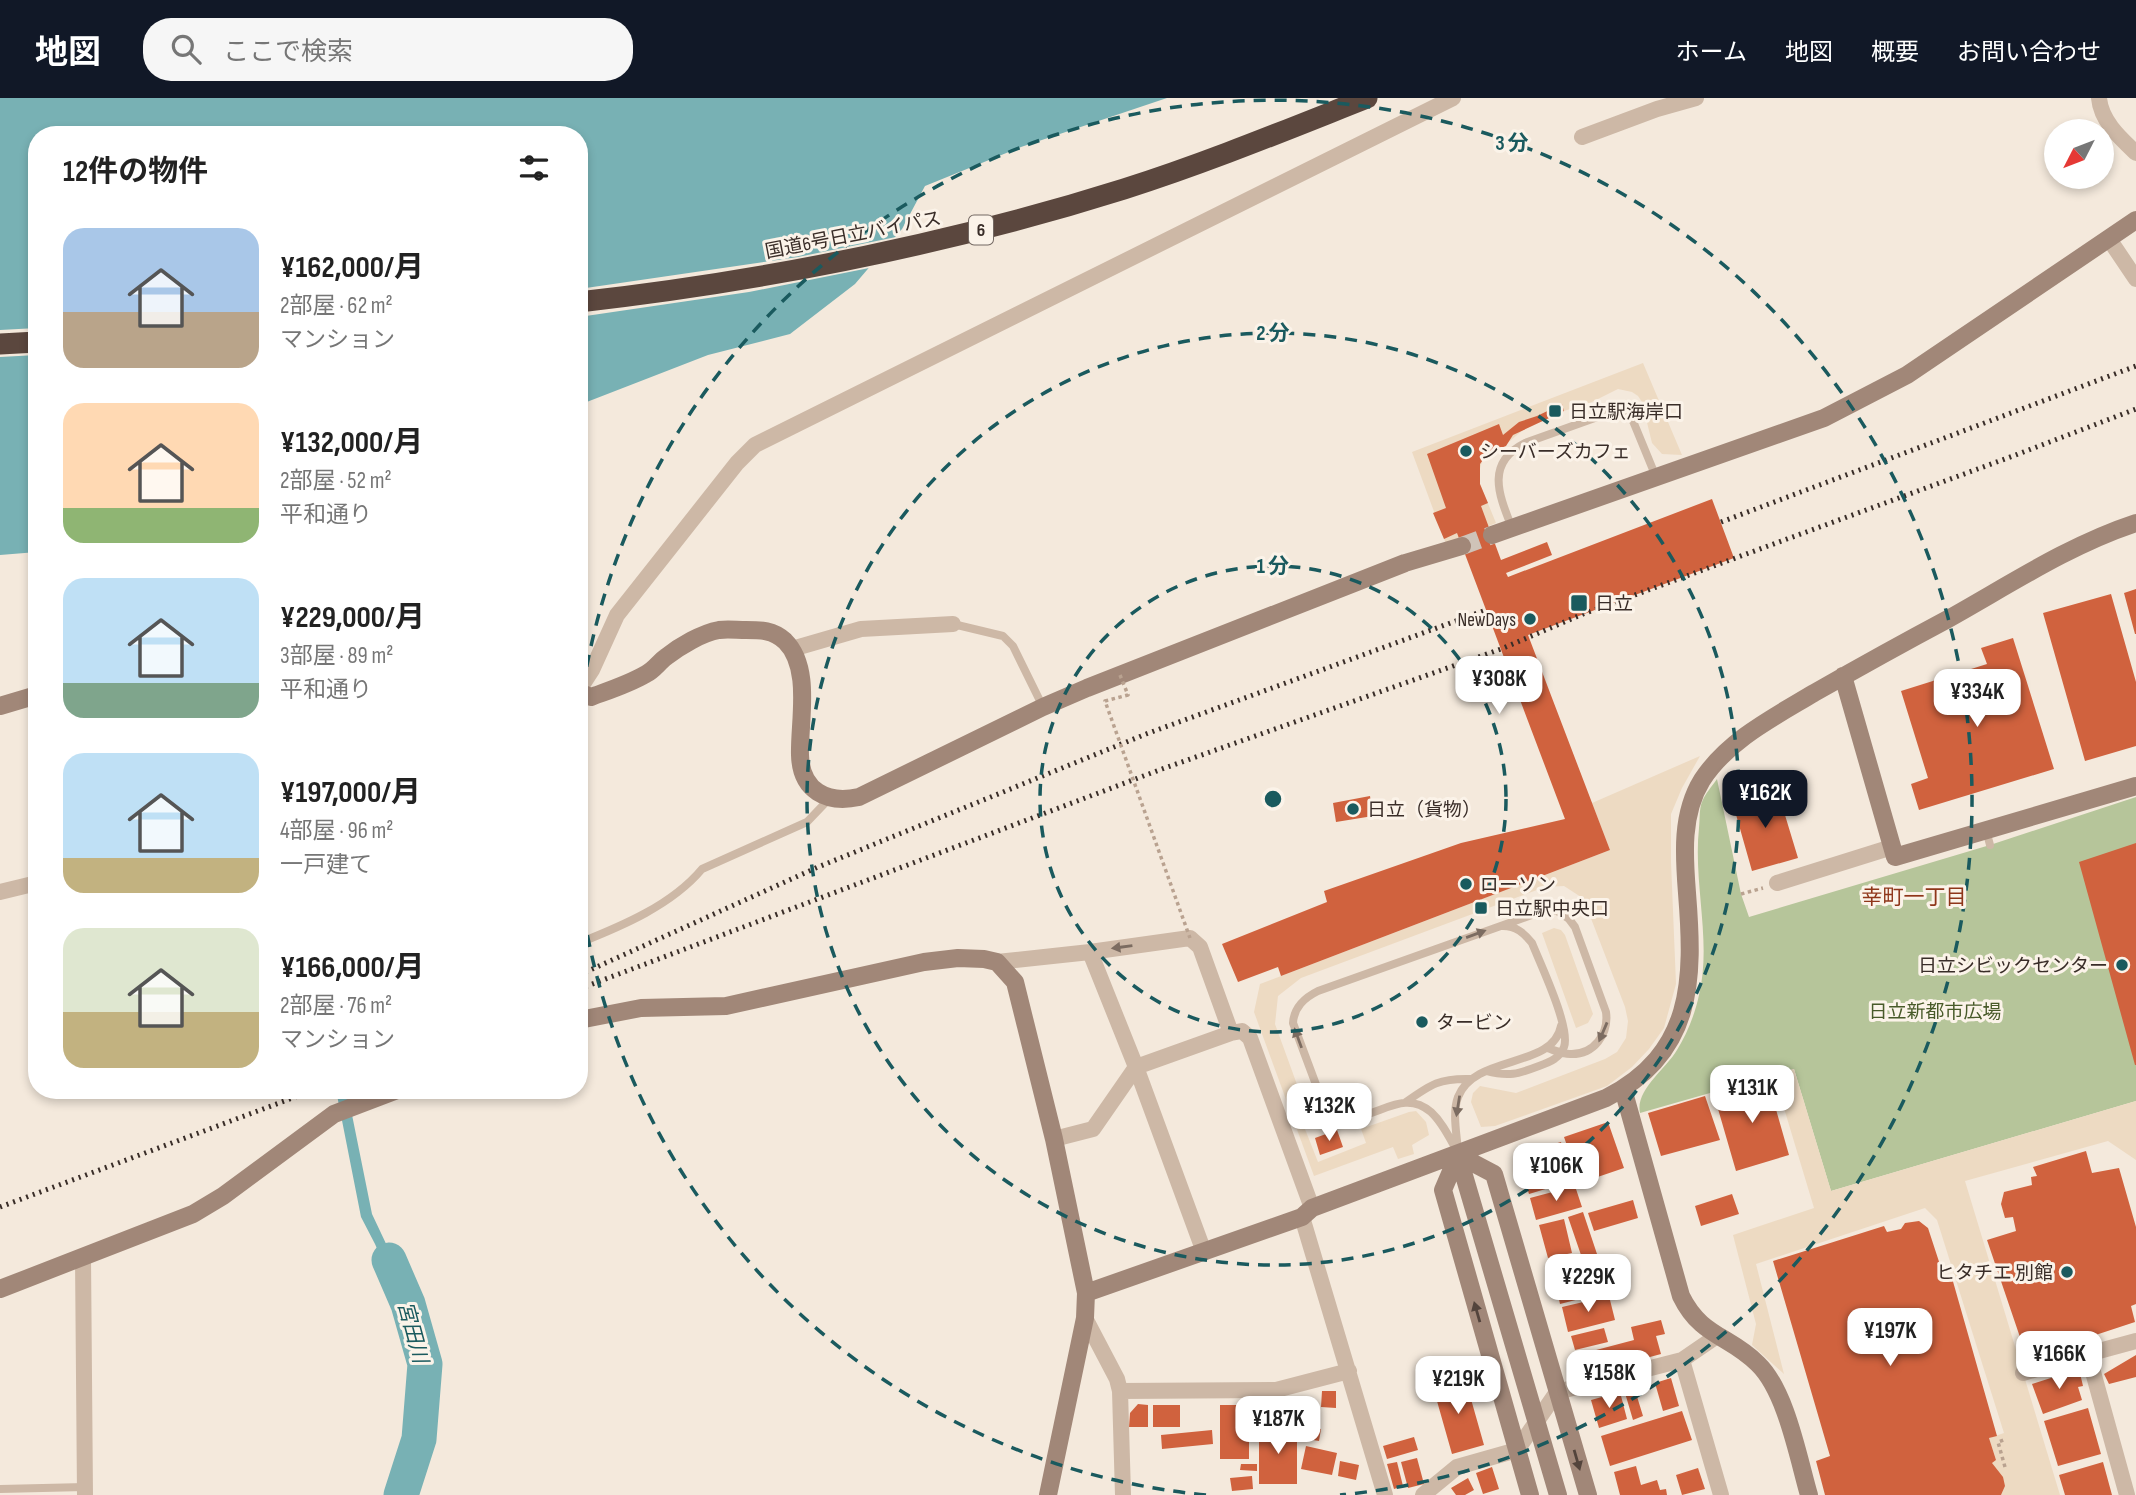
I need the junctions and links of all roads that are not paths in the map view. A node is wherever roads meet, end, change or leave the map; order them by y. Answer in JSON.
{"nodes":[{"id":1,"x":1367,"y":98,"type":"edge"},
{"id":2,"x":1453,"y":98,"type":"edge"},
{"id":3,"x":1696,"y":98,"type":"edge"},
{"id":4,"x":2099,"y":98,"type":"edge"},
{"id":5,"x":1582,"y":137,"type":"dead end"},
{"id":6,"x":2136,"y":153,"type":"edge"},
{"id":7,"x":2136,"y":220,"type":"edge"},
{"id":8,"x":2109,"y":239,"type":"junction"},
{"id":9,"x":2136,"y":279,"type":"edge"},
{"id":10,"x":588,"y":301,"type":"edge"},
{"id":11,"x":28,"y":342,"type":"edge"},
{"id":12,"x":0,"y":344,"type":"edge"},
{"id":13,"x":1657,"y":478,"type":"junction"},
{"id":14,"x":2136,"y":523,"type":"edge"},
{"id":15,"x":1512,"y":528,"type":"junction"},
{"id":16,"x":1492,"y":535,"type":"tunnel mouth"},
{"id":17,"x":1462,"y":546,"type":"tunnel mouth"},
{"id":18,"x":953,"y":624,"type":"joint"},
{"id":19,"x":792,"y":649,"type":"junction"},
{"id":20,"x":588,"y":676,"type":"edge"},
{"id":21,"x":1843,"y":676,"type":"junction"},
{"id":22,"x":588,"y":695,"type":"edge"},
{"id":23,"x":28,"y":698,"type":"edge"},
{"id":24,"x":0,"y":706,"type":"edge"},
{"id":25,"x":1043,"y":707,"type":"junction"},
{"id":26,"x":2136,"y":786,"type":"edge"},
{"id":27,"x":829,"y":799,"type":"junction"},
{"id":28,"x":1892,"y":847,"type":"junction"},
{"id":29,"x":1777,"y":883,"type":"dead end"},
{"id":30,"x":28,"y":885,"type":"edge"},
{"id":31,"x":0,"y":892,"type":"edge"},
{"id":32,"x":1497,"y":926,"type":"junction"},
{"id":33,"x":588,"y":940,"type":"edge"},
{"id":34,"x":1090,"y":952,"type":"junction"},
{"id":35,"x":997,"y":962,"type":"junction"},
{"id":36,"x":588,"y":1018,"type":"edge"},
{"id":37,"x":1562,"y":1021,"type":"junction"},
{"id":38,"x":1231,"y":1034,"type":"junction"},
{"id":39,"x":1547,"y":1048,"type":"junction"},
{"id":40,"x":1561,"y":1052,"type":"junction"},
{"id":41,"x":1136,"y":1067,"type":"junction"},
{"id":42,"x":1486,"y":1071,"type":"junction"},
{"id":43,"x":1471,"y":1079,"type":"junction"},
{"id":44,"x":1623,"y":1089,"type":"junction"},
{"id":45,"x":373,"y":1099,"type":"edge"},
{"id":46,"x":1406,"y":1102,"type":"junction"},
{"id":47,"x":1054,"y":1139,"type":"junction"},
{"id":48,"x":1458,"y":1155,"type":"junction"},
{"id":49,"x":1307,"y":1212,"type":"junction"},
{"id":50,"x":1204,"y":1252,"type":"junction"},
{"id":51,"x":83,"y":1256,"type":"junction"},
{"id":52,"x":0,"y":1289,"type":"edge"},
{"id":53,"x":1086,"y":1293,"type":"junction"},
{"id":54,"x":1085,"y":1318,"type":"junction"},
{"id":55,"x":1717,"y":1336,"type":"junction"},
{"id":56,"x":2136,"y":1341,"type":"edge"},
{"id":57,"x":2088,"y":1354,"type":"junction"},
{"id":58,"x":1682,"y":1360,"type":"junction"},
{"id":59,"x":1349,"y":1371,"type":"junction"},
{"id":60,"x":2023,"y":1373,"type":"dead end"},
{"id":61,"x":1120,"y":1391,"type":"junction"},
{"id":62,"x":1557,"y":1392,"type":"junction"},
{"id":63,"x":1537,"y":1423,"type":"junction"},
{"id":64,"x":1517,"y":1450,"type":"junction"},
{"id":65,"x":0,"y":1489,"type":"edge"},
{"id":66,"x":85,"y":1491,"type":"edge"},
{"id":67,"x":1048,"y":1495,"type":"edge"},
{"id":68,"x":1123,"y":1495,"type":"edge"},
{"id":69,"x":1385,"y":1495,"type":"edge"},
{"id":70,"x":1423,"y":1495,"type":"edge"},
{"id":71,"x":1530,"y":1495,"type":"edge"},
{"id":72,"x":1558,"y":1495,"type":"edge"},
{"id":73,"x":1588,"y":1495,"type":"edge"},
{"id":74,"x":1721,"y":1495,"type":"edge"},
{"id":75,"x":1809,"y":1495,"type":"edge"},
{"id":76,"x":2127,"y":1495,"type":"edge"}],
"edges":[{"from":1,"to":10,"type":"highway","name":"国道6号日立バイパス","number":"6"},
{"from":2,"to":20,"type":"street"},
{"from":3,"to":5,"type":"street"},
{"from":4,"to":6,"type":"street"},
{"from":7,"to":8,"type":"street"},
{"from":8,"to":9,"type":"street"},
{"from":8,"to":13,"type":"street"},
{"from":11,"to":12,"type":"highway"},
{"from":13,"to":15,"type":"street"},
{"from":13,"to":15,"type":"lane"},
{"from":14,"to":21,"type":"street"},
{"from":15,"to":16,"type":"street"},
{"from":17,"to":25,"type":"street"},
{"from":18,"to":19,"type":"street"},
{"from":18,"to":25,"type":"lane"},
{"from":19,"to":22,"type":"street"},
{"from":19,"to":27,"type":"street"},
{"from":21,"to":28,"type":"street"},
{"from":21,"to":44,"type":"street"},
{"from":23,"to":24,"type":"street"},
{"from":25,"to":27,"type":"street"},
{"from":26,"to":28,"type":"street"},
{"from":27,"to":33,"type":"lane"},
{"from":28,"to":29,"type":"street"},
{"from":30,"to":31,"type":"street"},
{"from":32,"to":37,"type":"lane"},
{"from":32,"to":40,"type":"lane","one_way":true},
{"from":46,"to":32,"type":"lane","one_way":true},
{"from":34,"to":35,"type":"street"},
{"from":38,"to":34,"type":"street","one_way":true},
{"from":34,"to":41,"type":"street"},
{"from":35,"to":36,"type":"street"},
{"from":35,"to":47,"type":"street"},
{"from":37,"to":39,"type":"lane"},
{"from":37,"to":40,"type":"lane"},
{"from":38,"to":41,"type":"street"},
{"from":38,"to":49,"type":"street"},
{"from":39,"to":40,"type":"lane"},
{"from":39,"to":42,"type":"lane"},
{"from":40,"to":42,"type":"lane"},
{"from":41,"to":47,"type":"street"},
{"from":41,"to":50,"type":"street"},
{"from":42,"to":43,"type":"lane"},
{"from":43,"to":46,"type":"lane"},
{"from":43,"to":48,"type":"lane","one_way":true},
{"from":44,"to":48,"type":"street"},
{"from":44,"to":55,"type":"street"},
{"from":45,"to":51,"type":"street"},
{"from":46,"to":48,"type":"lane"},
{"from":47,"to":53,"type":"street"},
{"from":48,"to":49,"type":"street"},
{"from":48,"to":62,"type":"street"},
{"from":48,"to":63,"type":"street"},
{"from":64,"to":48,"type":"street","one_way":true},
{"from":49,"to":50,"type":"street"},
{"from":49,"to":59,"type":"street"},
{"from":50,"to":53,"type":"street"},
{"from":51,"to":52,"type":"street"},
{"from":51,"to":66,"type":"street"},
{"from":53,"to":54,"type":"street"},
{"from":54,"to":61,"type":"street"},
{"from":54,"to":67,"type":"street"},
{"from":55,"to":58,"type":"street"},
{"from":55,"to":75,"type":"street"},
{"from":56,"to":57,"type":"street"},
{"from":57,"to":60,"type":"street"},
{"from":57,"to":76,"type":"street"},
{"from":58,"to":62,"type":"street"},
{"from":58,"to":74,"type":"street"},
{"from":59,"to":61,"type":"street"},
{"from":59,"to":69,"type":"street"},
{"from":61,"to":68,"type":"street"},
{"from":62,"to":63,"type":"street"},
{"from":62,"to":73,"type":"street","one_way":true},
{"from":63,"to":64,"type":"street"},
{"from":63,"to":72,"type":"street"},
{"from":64,"to":70,"type":"street"},
{"from":64,"to":71,"type":"street"},
{"from":65,"to":66,"type":"lane"}]}
